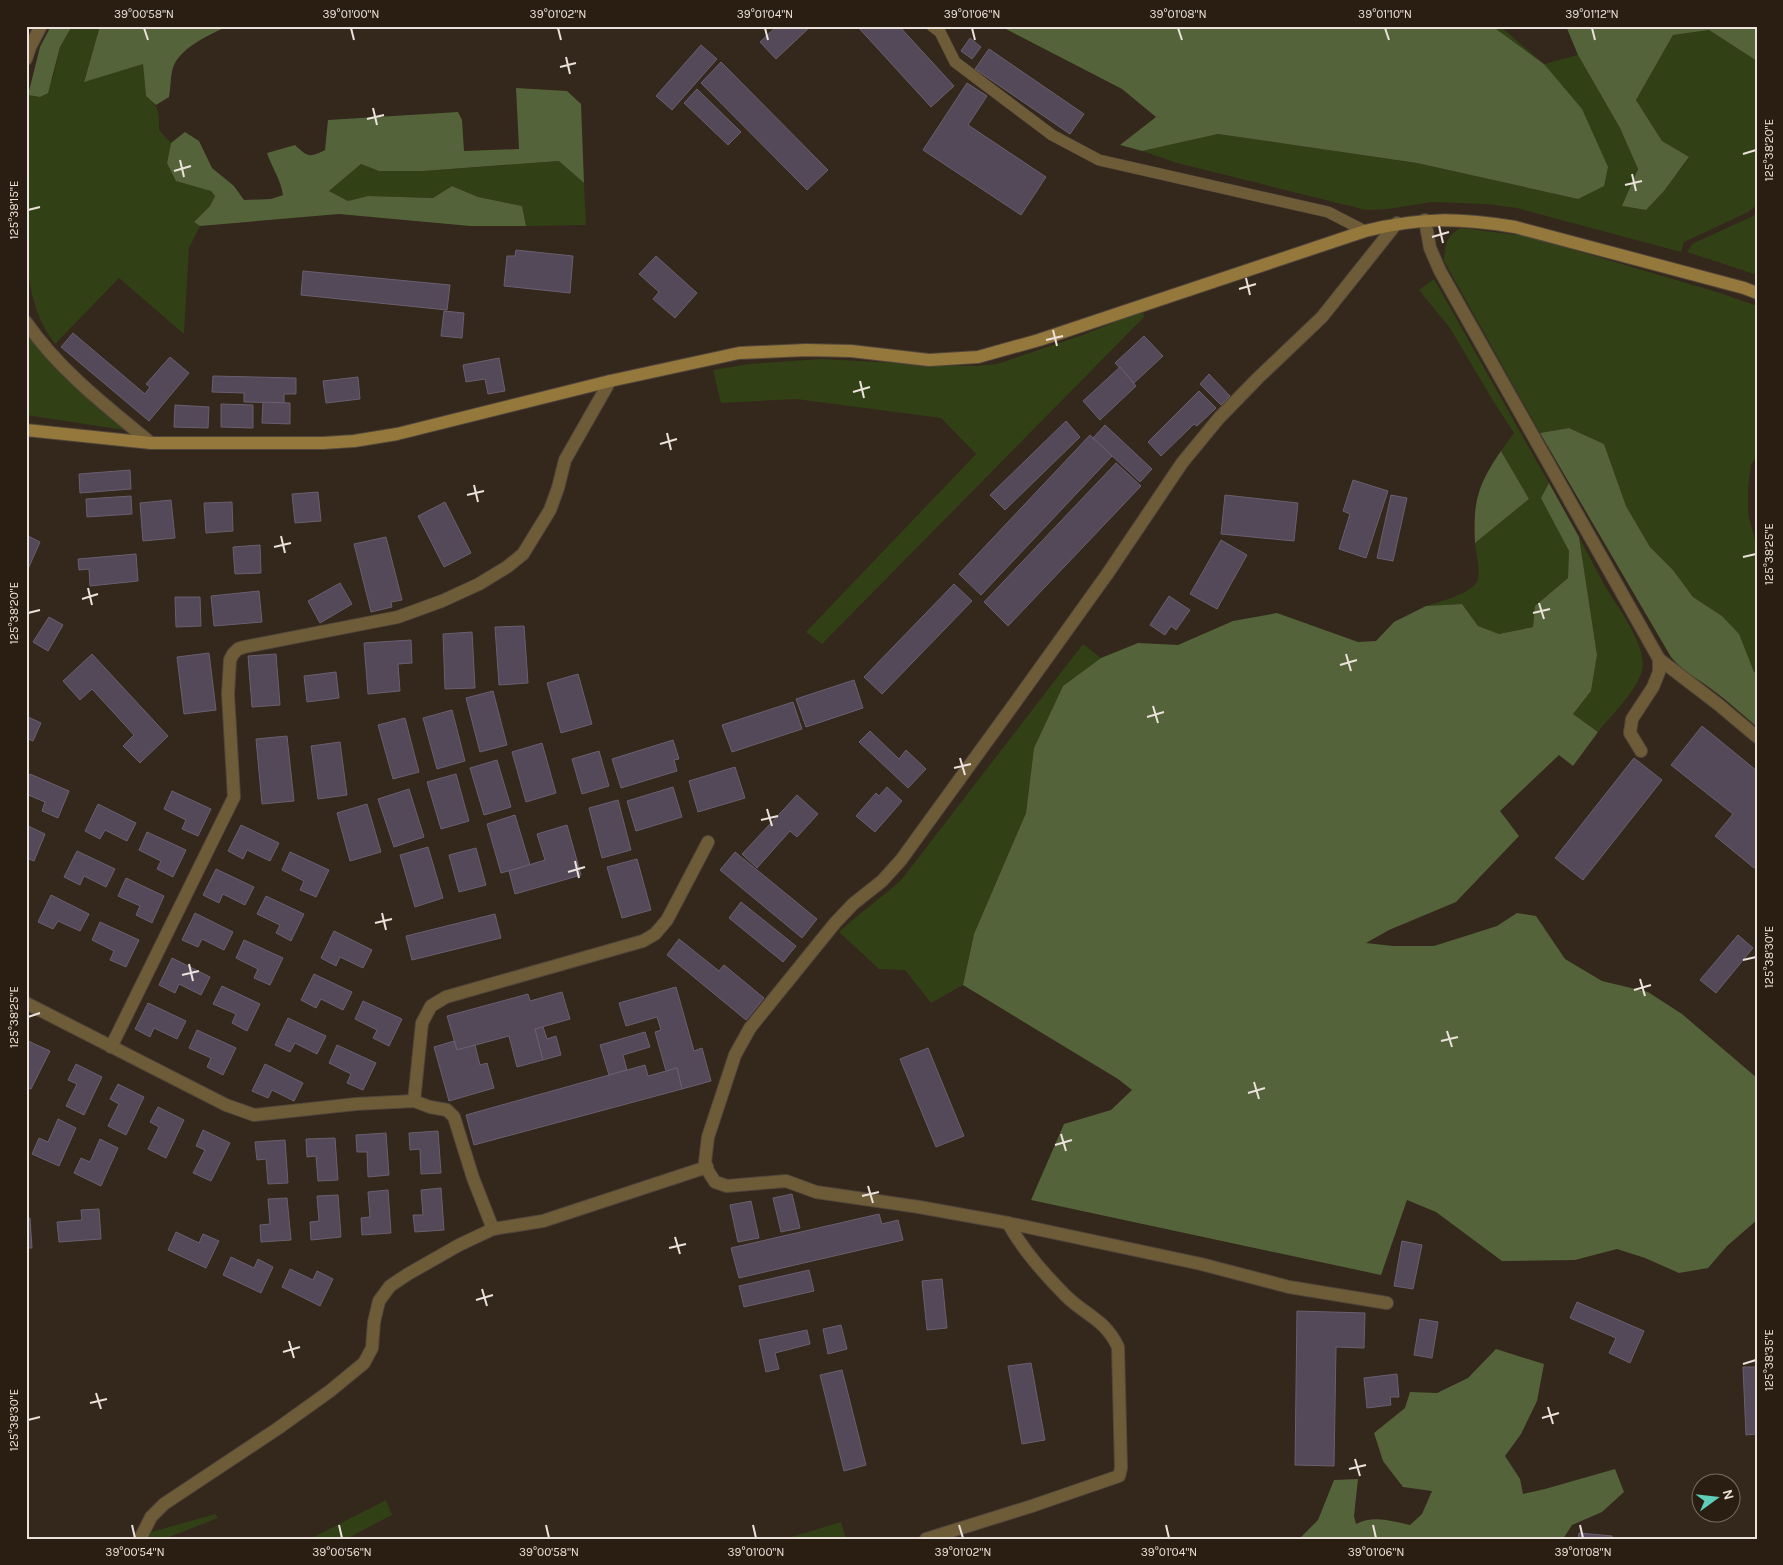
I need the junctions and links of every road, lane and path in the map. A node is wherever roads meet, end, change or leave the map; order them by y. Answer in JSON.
{"nodes":[{"id":1,"x":41,"y":26,"type":"edge"},
{"id":2,"x":932,"y":26,"type":"edge"},
{"id":3,"x":26,"y":59,"type":"edge"},
{"id":4,"x":1425,"y":220,"type":"junction"},
{"id":5,"x":1397,"y":223,"type":"junction"},
{"id":6,"x":1365,"y":231,"type":"junction"},
{"id":7,"x":1757,"y":293,"type":"edge"},
{"id":8,"x":26,"y":322,"type":"edge"},
{"id":9,"x":610,"y":381,"type":"junction"},
{"id":10,"x":26,"y":430,"type":"edge"},
{"id":11,"x":151,"y":443,"type":"junction"},
{"id":12,"x":1659,"y":659,"type":"junction"},
{"id":13,"x":1757,"y":738,"type":"edge"},
{"id":14,"x":1641,"y":750,"type":"dead end"},
{"id":15,"x":708,"y":842,"type":"dead end"},
{"id":16,"x":26,"y":1003,"type":"edge"},
{"id":17,"x":111,"y":1047,"type":"junction"},
{"id":18,"x":414,"y":1102,"type":"junction"},
{"id":19,"x":706,"y":1167,"type":"junction"},
{"id":20,"x":1008,"y":1223,"type":"junction"},
{"id":21,"x":493,"y":1229,"type":"junction"},
{"id":22,"x":1387,"y":1303,"type":"dead end"},
{"id":23,"x":140,"y":1539,"type":"edge"},
{"id":24,"x":926,"y":1539,"type":"edge"}],
"edges":[{"from":1,"to":3,"type":"street"},
{"from":2,"to":6,"type":"lane"},
{"from":4,"to":5,"type":"street"},
{"from":4,"to":7,"type":"street"},
{"from":4,"to":12,"type":"street"},
{"from":5,"to":6,"type":"street"},
{"from":5,"to":19,"type":"street"},
{"from":6,"to":9,"type":"street"},
{"from":8,"to":11,"type":"street"},
{"from":9,"to":11,"type":"street"},
{"from":9,"to":17,"type":"street"},
{"from":10,"to":11,"type":"street"},
{"from":12,"to":13,"type":"street"},
{"from":12,"to":14,"type":"street"},
{"from":15,"to":18,"type":"street"},
{"from":16,"to":17,"type":"street"},
{"from":17,"to":18,"type":"street"},
{"from":18,"to":21,"type":"street"},
{"from":19,"to":20,"type":"street"},
{"from":19,"to":21,"type":"street"},
{"from":20,"to":22,"type":"street"},
{"from":20,"to":24,"type":"street"},
{"from":21,"to":23,"type":"street"}]}
